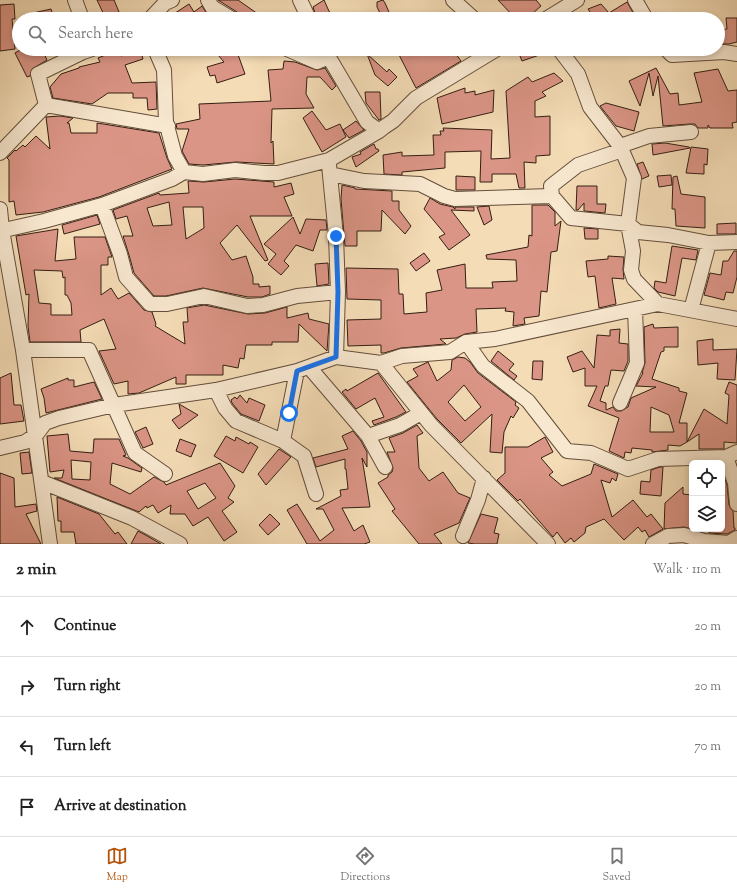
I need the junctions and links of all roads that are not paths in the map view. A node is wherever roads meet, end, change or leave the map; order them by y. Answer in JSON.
{"nodes":[{"id":1,"x":75,"y":0,"type":"edge"},
{"id":2,"x":172,"y":0,"type":"edge"},
{"id":3,"x":208,"y":0,"type":"edge"},
{"id":4,"x":300,"y":0,"type":"edge"},
{"id":5,"x":453,"y":0,"type":"edge"},
{"id":6,"x":577,"y":0,"type":"edge"},
{"id":7,"x":635,"y":0,"type":"edge"},
{"id":8,"x":79,"y":12,"type":"edge"},
{"id":9,"x":157,"y":12,"type":"edge"},
{"id":10,"x":220,"y":12,"type":"edge"},
{"id":11,"x":306,"y":12,"type":"edge"},
{"id":12,"x":466,"y":12,"type":"edge"},
{"id":13,"x":557,"y":12,"type":"edge"},
{"id":14,"x":642,"y":12,"type":"edge"},
{"id":15,"x":725,"y":52,"type":"edge"},
{"id":16,"x":737,"y":54,"type":"edge"},
{"id":17,"x":75,"y":56,"type":"edge"},
{"id":18,"x":158,"y":56,"type":"edge"},
{"id":19,"x":303,"y":56,"type":"edge"},
{"id":20,"x":324,"y":56,"type":"edge"},
{"id":21,"x":329,"y":56,"type":"edge"},
{"id":22,"x":485,"y":56,"type":"edge"},
{"id":23,"x":564,"y":56,"type":"edge"},
{"id":24,"x":46,"y":105,"type":"junction"},
{"id":25,"x":168,"y":126,"type":"junction"},
{"id":26,"x":379,"y":131,"type":"junction"},
{"id":27,"x":691,"y":132,"type":"dead end"},
{"id":28,"x":621,"y":148,"type":"junction"},
{"id":29,"x":0,"y":153,"type":"edge"},
{"id":30,"x":329,"y":160,"type":"junction"},
{"id":31,"x":184,"y":172,"type":"junction"},
{"id":32,"x":330,"y":174,"type":"junction"},
{"id":33,"x":552,"y":196,"type":"junction"},
{"id":34,"x":102,"y":205,"type":"junction"},
{"id":35,"x":0,"y":209,"type":"edge"},
{"id":36,"x":628,"y":224,"type":"junction"},
{"id":37,"x":1,"y":231,"type":"edge"},
{"id":38,"x":737,"y":242,"type":"edge"},
{"id":39,"x":709,"y":243,"type":"junction"},
{"id":40,"x":338,"y":292,"type":"junction"},
{"id":41,"x":658,"y":304,"type":"junction"},
{"id":42,"x":635,"y":309,"type":"junction"},
{"id":43,"x":691,"y":310,"type":"junction"},
{"id":44,"x":737,"y":319,"type":"edge"},
{"id":45,"x":466,"y":342,"type":"junction"},
{"id":46,"x":23,"y":350,"type":"junction"},
{"id":47,"x":336,"y":357,"type":"junction"},
{"id":48,"x":382,"y":363,"type":"junction"},
{"id":49,"x":303,"y":369,"type":"junction"},
{"id":50,"x":216,"y":390,"type":"junction"},
{"id":51,"x":620,"y":403,"type":"dead end"},
{"id":52,"x":114,"y":405,"type":"junction"},
{"id":53,"x":421,"y":413,"type":"junction"},
{"id":54,"x":36,"y":435,"type":"junction"},
{"id":55,"x":368,"y":436,"type":"junction"},
{"id":56,"x":283,"y":441,"type":"junction"},
{"id":57,"x":0,"y":448,"type":"edge"},
{"id":58,"x":731,"y":455,"type":"edge"},
{"id":59,"x":385,"y":467,"type":"dead end"},
{"id":60,"x":165,"y":474,"type":"dead end"},
{"id":61,"x":484,"y":478,"type":"junction"},
{"id":62,"x":42,"y":482,"type":"junction"},
{"id":63,"x":316,"y":494,"type":"dead end"},
{"id":64,"x":737,"y":504,"type":"edge"},
{"id":65,"x":463,"y":536,"type":"dead end"},
{"id":66,"x":737,"y":538,"type":"edge"},
{"id":67,"x":50,"y":544,"type":"edge"},
{"id":68,"x":180,"y":544,"type":"edge"},
{"id":69,"x":548,"y":544,"type":"edge"},
{"id":70,"x":653,"y":544,"type":"edge"}],
"edges":[{"from":1,"to":8,"type":"street"},
{"from":2,"to":9,"type":"street"},
{"from":3,"to":10,"type":"street"},
{"from":4,"to":11,"type":"street"},
{"from":5,"to":12,"type":"street"},
{"from":6,"to":13,"type":"street"},
{"from":7,"to":14,"type":"street"},
{"from":15,"to":16,"type":"street"},
{"from":17,"to":24,"type":"street"},
{"from":18,"to":25,"type":"street"},
{"from":19,"to":20,"type":"street"},
{"from":21,"to":26,"type":"street"},
{"from":22,"to":26,"type":"street"},
{"from":23,"to":28,"type":"street"},
{"from":24,"to":25,"type":"street"},
{"from":24,"to":29,"type":"street"},
{"from":25,"to":31,"type":"street"},
{"from":26,"to":30,"type":"street"},
{"from":27,"to":28,"type":"street"},
{"from":28,"to":33,"type":"street"},
{"from":28,"to":36,"type":"street"},
{"from":30,"to":31,"type":"street"},
{"from":30,"to":32,"type":"street"},
{"from":31,"to":34,"type":"street"},
{"from":32,"to":33,"type":"street"},
{"from":32,"to":40,"type":"street"},
{"from":33,"to":36,"type":"street"},
{"from":34,"to":37,"type":"street"},
{"from":34,"to":40,"type":"street"},
{"from":35,"to":37,"type":"street"},
{"from":36,"to":39,"type":"street"},
{"from":36,"to":41,"type":"street"},
{"from":37,"to":46,"type":"street"},
{"from":38,"to":39,"type":"street"},
{"from":39,"to":43,"type":"street"},
{"from":40,"to":47,"type":"street"},
{"from":41,"to":42,"type":"street"},
{"from":41,"to":43,"type":"street"},
{"from":42,"to":45,"type":"street"},
{"from":42,"to":51,"type":"street"},
{"from":43,"to":44,"type":"street"},
{"from":45,"to":48,"type":"street"},
{"from":45,"to":58,"type":"street"},
{"from":46,"to":52,"type":"street"},
{"from":46,"to":54,"type":"street"},
{"from":47,"to":48,"type":"street"},
{"from":47,"to":49,"type":"street"},
{"from":48,"to":53,"type":"street"},
{"from":49,"to":50,"type":"street"},
{"from":49,"to":55,"type":"street"},
{"from":49,"to":56,"type":"street"},
{"from":50,"to":52,"type":"street"},
{"from":50,"to":56,"type":"street"},
{"from":52,"to":54,"type":"street"},
{"from":52,"to":60,"type":"street"},
{"from":53,"to":55,"type":"street"},
{"from":53,"to":61,"type":"street"},
{"from":54,"to":57,"type":"street"},
{"from":54,"to":62,"type":"street"},
{"from":55,"to":59,"type":"street"},
{"from":56,"to":63,"type":"street"},
{"from":58,"to":64,"type":"street"},
{"from":61,"to":65,"type":"street"},
{"from":61,"to":69,"type":"street"},
{"from":62,"to":67,"type":"street"},
{"from":62,"to":68,"type":"street"},
{"from":66,"to":70,"type":"street"}]}
